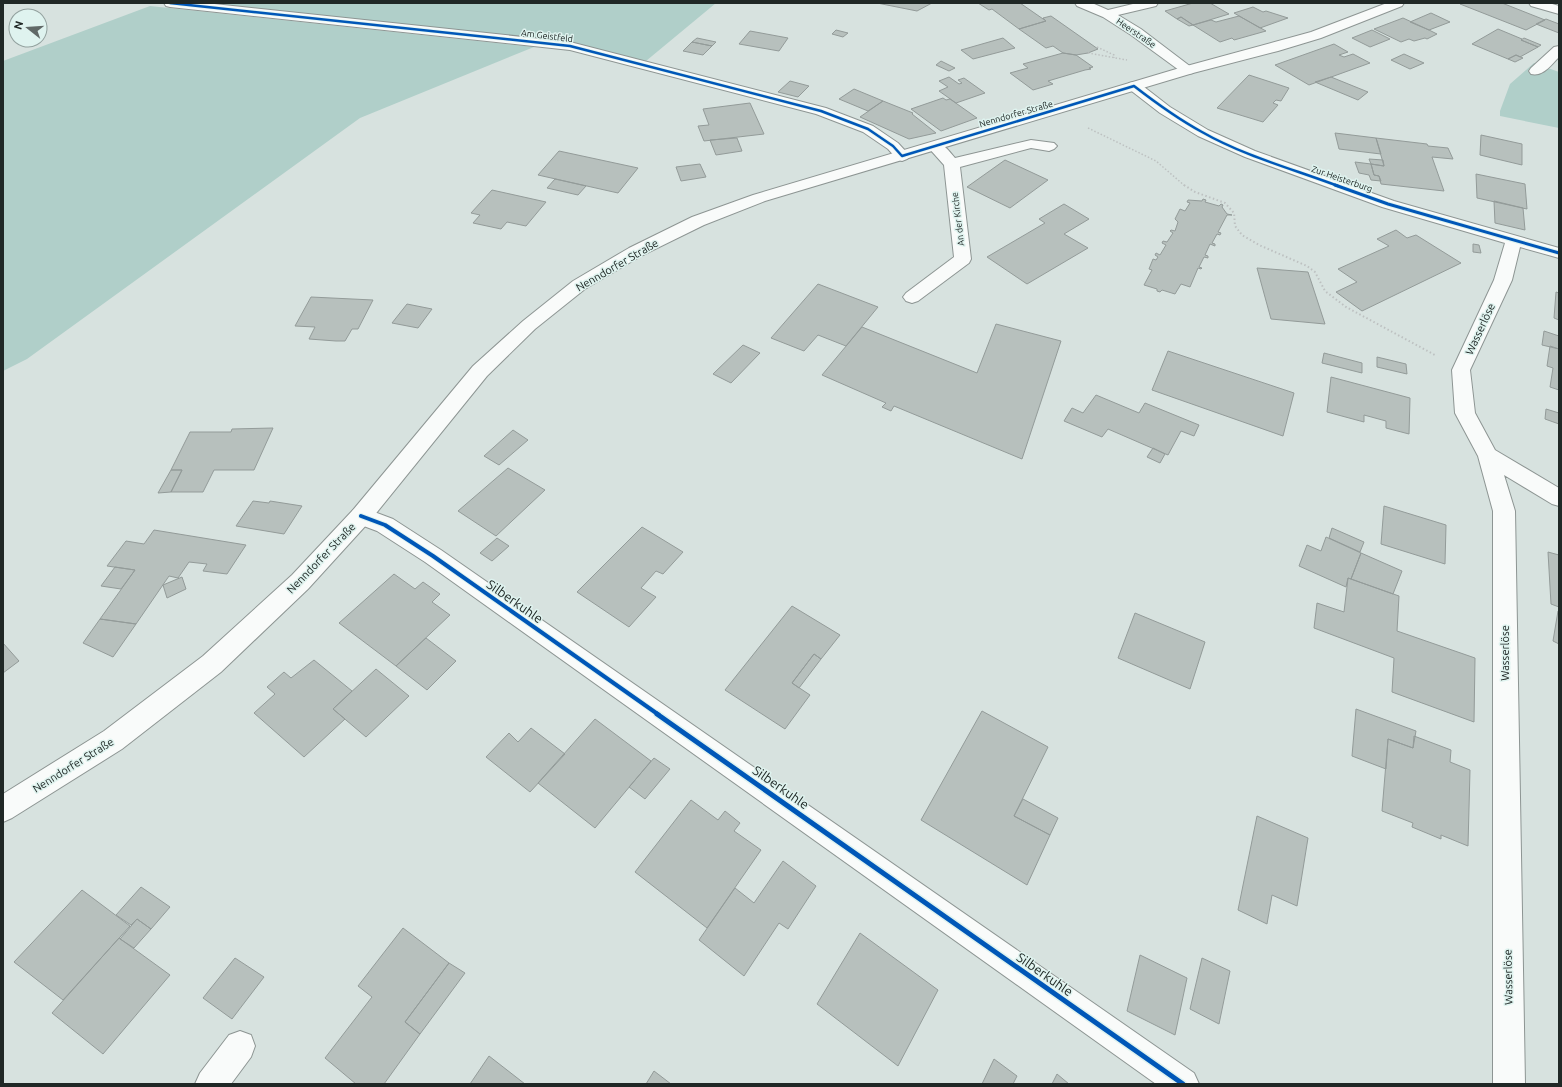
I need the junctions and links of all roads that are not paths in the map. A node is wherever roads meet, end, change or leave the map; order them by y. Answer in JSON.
{"nodes":[{"id":1,"x":170,"y":3,"type":"edge"},
{"id":2,"x":1081,"y":3,"type":"edge"},
{"id":3,"x":1152,"y":3,"type":"edge"},
{"id":4,"x":1398,"y":3,"type":"edge"},
{"id":5,"x":1536,"y":3,"type":"edge"},
{"id":6,"x":1559,"y":10,"type":"edge"},
{"id":7,"x":1107,"y":14,"type":"junction"},
{"id":8,"x":1559,"y":50,"type":"edge"},
{"id":9,"x":1188,"y":70,"type":"junction"},
{"id":10,"x":1536,"y":71,"type":"dead end"},
{"id":11,"x":1134,"y":86,"type":"junction"},
{"id":12,"x":935,"y":146,"type":"junction"},
{"id":13,"x":1049,"y":146,"type":"dead end"},
{"id":14,"x":902,"y":156,"type":"junction"},
{"id":15,"x":952,"y":164,"type":"junction"},
{"id":16,"x":1514,"y":240,"type":"junction"},
{"id":17,"x":1559,"y":253,"type":"edge"},
{"id":18,"x":912,"y":297,"type":"dead end"},
{"id":19,"x":1488,"y":456,"type":"junction"},
{"id":20,"x":1559,"y":498,"type":"edge"},
{"id":21,"x":361,"y":516,"type":"junction"},
{"id":22,"x":3,"y":809,"type":"edge"},
{"id":23,"x":240,"y":1046,"type":"dead end"},
{"id":24,"x":211,"y":1084,"type":"edge"},
{"id":25,"x":1183,"y":1084,"type":"edge"},
{"id":26,"x":1509,"y":1084,"type":"edge"}],
"edges":[{"from":1,"to":14,"type":"street","name":"Am Geistfeld"},
{"from":2,"to":7,"type":"street","name":"Heerstraße"},
{"from":3,"to":7,"type":"street"},
{"from":4,"to":9,"type":"street","name":"Nenndorfer Straße"},
{"from":5,"to":6,"type":"street"},
{"from":7,"to":9,"type":"street","name":"Heerstraße"},
{"from":8,"to":10,"type":"street"},
{"from":9,"to":11,"type":"street","name":"Nenndorfer Straße"},
{"from":11,"to":12,"type":"street","name":"Nenndorfer Straße"},
{"from":11,"to":16,"type":"street","name":"Zur Heisterburg"},
{"from":12,"to":14,"type":"street","name":"Nenndorfer Straße"},
{"from":12,"to":15,"type":"street"},
{"from":13,"to":15,"type":"street"},
{"from":14,"to":21,"type":"street","name":"Nenndorfer Straße"},
{"from":15,"to":18,"type":"street","name":"An der Kirche"},
{"from":16,"to":17,"type":"street","name":"Zur Heisterburg"},
{"from":16,"to":19,"type":"street","name":"Wasserlöse"},
{"from":19,"to":20,"type":"street"},
{"from":19,"to":26,"type":"street","name":"Wasserlöse"},
{"from":21,"to":22,"type":"street","name":"Nenndorfer Straße"},
{"from":21,"to":25,"type":"street","name":"Silberkuhle"},
{"from":23,"to":24,"type":"street"}]}
